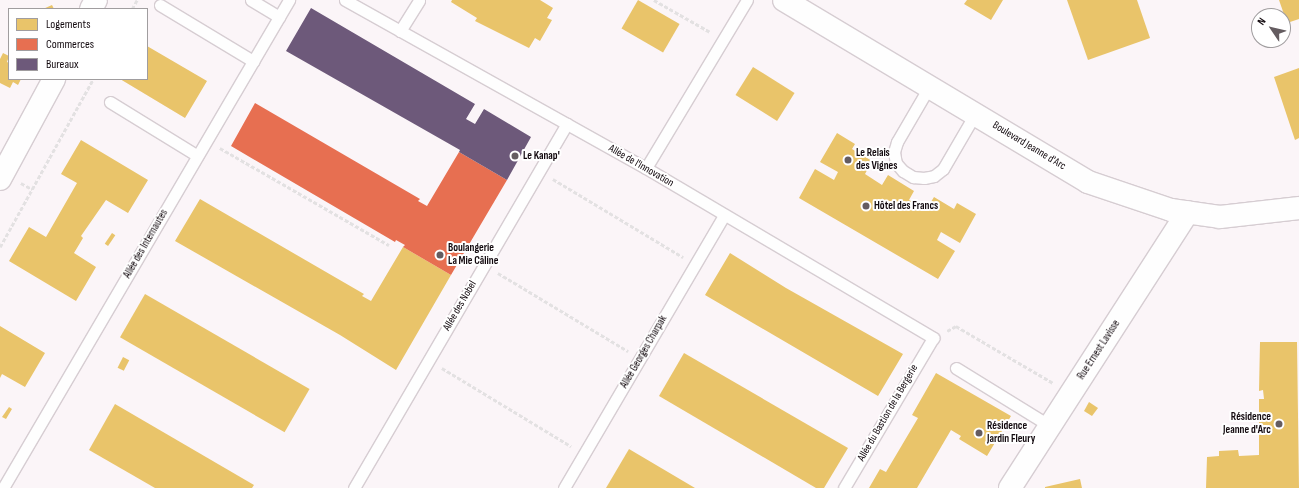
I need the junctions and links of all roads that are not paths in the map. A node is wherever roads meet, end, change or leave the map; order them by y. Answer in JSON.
{"nodes":[{"id":1,"x":251,"y":0,"type":"edge"},
{"id":2,"x":289,"y":0,"type":"edge"},
{"id":3,"x":345,"y":0,"type":"edge"},
{"id":4,"x":419,"y":0,"type":"edge"},
{"id":5,"x":747,"y":0,"type":"edge"},
{"id":6,"x":784,"y":0,"type":"edge"},
{"id":7,"x":160,"y":5,"type":"dead end"},
{"id":8,"x":279,"y":17,"type":"junction"},
{"id":9,"x":400,"y":31,"type":"junction"},
{"id":10,"x":253,"y":61,"type":"junction"},
{"id":11,"x":53,"y":80,"type":"edge"},
{"id":12,"x":929,"y":87,"type":"junction"},
{"id":13,"x":110,"y":102,"type":"dead end"},
{"id":14,"x":976,"y":114,"type":"junction"},
{"id":15,"x":567,"y":124,"type":"junction"},
{"id":16,"x":196,"y":155,"type":"junction"},
{"id":17,"x":646,"y":168,"type":"junction"},
{"id":18,"x":0,"y":179,"type":"edge"},
{"id":19,"x":1299,"y":208,"type":"edge"},
{"id":20,"x":1188,"y":212,"type":"junction"},
{"id":21,"x":724,"y":215,"type":"junction"},
{"id":22,"x":933,"y":338,"type":"joint"},
{"id":23,"x":956,"y":368,"type":"dead end"},
{"id":24,"x":1050,"y":426,"type":"junction"},
{"id":25,"x":3,"y":488,"type":"edge"},
{"id":26,"x":354,"y":488,"type":"edge"},
{"id":27,"x":564,"y":488,"type":"edge"},
{"id":28,"x":844,"y":488,"type":"edge"},
{"id":29,"x":1010,"y":488,"type":"edge"}],
"edges":[{"from":1,"to":8,"type":"lane"},
{"from":2,"to":8,"type":"lane","name":"Allée des Internautes"},
{"from":3,"to":9,"type":"lane","name":"Allée de l'Innovation"},
{"from":4,"to":9,"type":"lane"},
{"from":5,"to":17,"type":"lane"},
{"from":6,"to":12,"type":"street","name":"Boulevard Jeanne d'Arc"},
{"from":7,"to":10,"type":"lane"},
{"from":8,"to":10,"type":"lane","name":"Allée des Internautes"},
{"from":9,"to":15,"type":"lane","name":"Allée de l'Innovation"},
{"from":10,"to":16,"type":"lane","name":"Allée des Internautes"},
{"from":11,"to":18,"type":"street"},
{"from":12,"to":14,"type":"street","name":"Boulevard Jeanne d'Arc"},
{"from":12,"to":14,"type":"lane"},
{"from":13,"to":16,"type":"lane"},
{"from":14,"to":20,"type":"street","name":"Boulevard Jeanne d'Arc"},
{"from":15,"to":17,"type":"lane","name":"Allée de l'Innovation"},
{"from":15,"to":26,"type":"lane","name":"Allée des Nobel"},
{"from":16,"to":25,"type":"lane","name":"Allée des Internautes"},
{"from":17,"to":21,"type":"lane","name":"Allée de l'Innovation"},
{"from":19,"to":20,"type":"street","name":"Boulevard Jeanne d'Arc"},
{"from":20,"to":24,"type":"street","name":"Rue Ernest Lavisse"},
{"from":21,"to":22,"type":"lane","name":"Allée de l'Innovation"},
{"from":21,"to":27,"type":"lane","name":"Allée Georges Charpak"},
{"from":22,"to":28,"type":"lane","name":"Allée du Bastion de la Bergerie"},
{"from":23,"to":24,"type":"lane"},
{"from":24,"to":29,"type":"street","name":"Rue Ernest Lavisse"}]}
